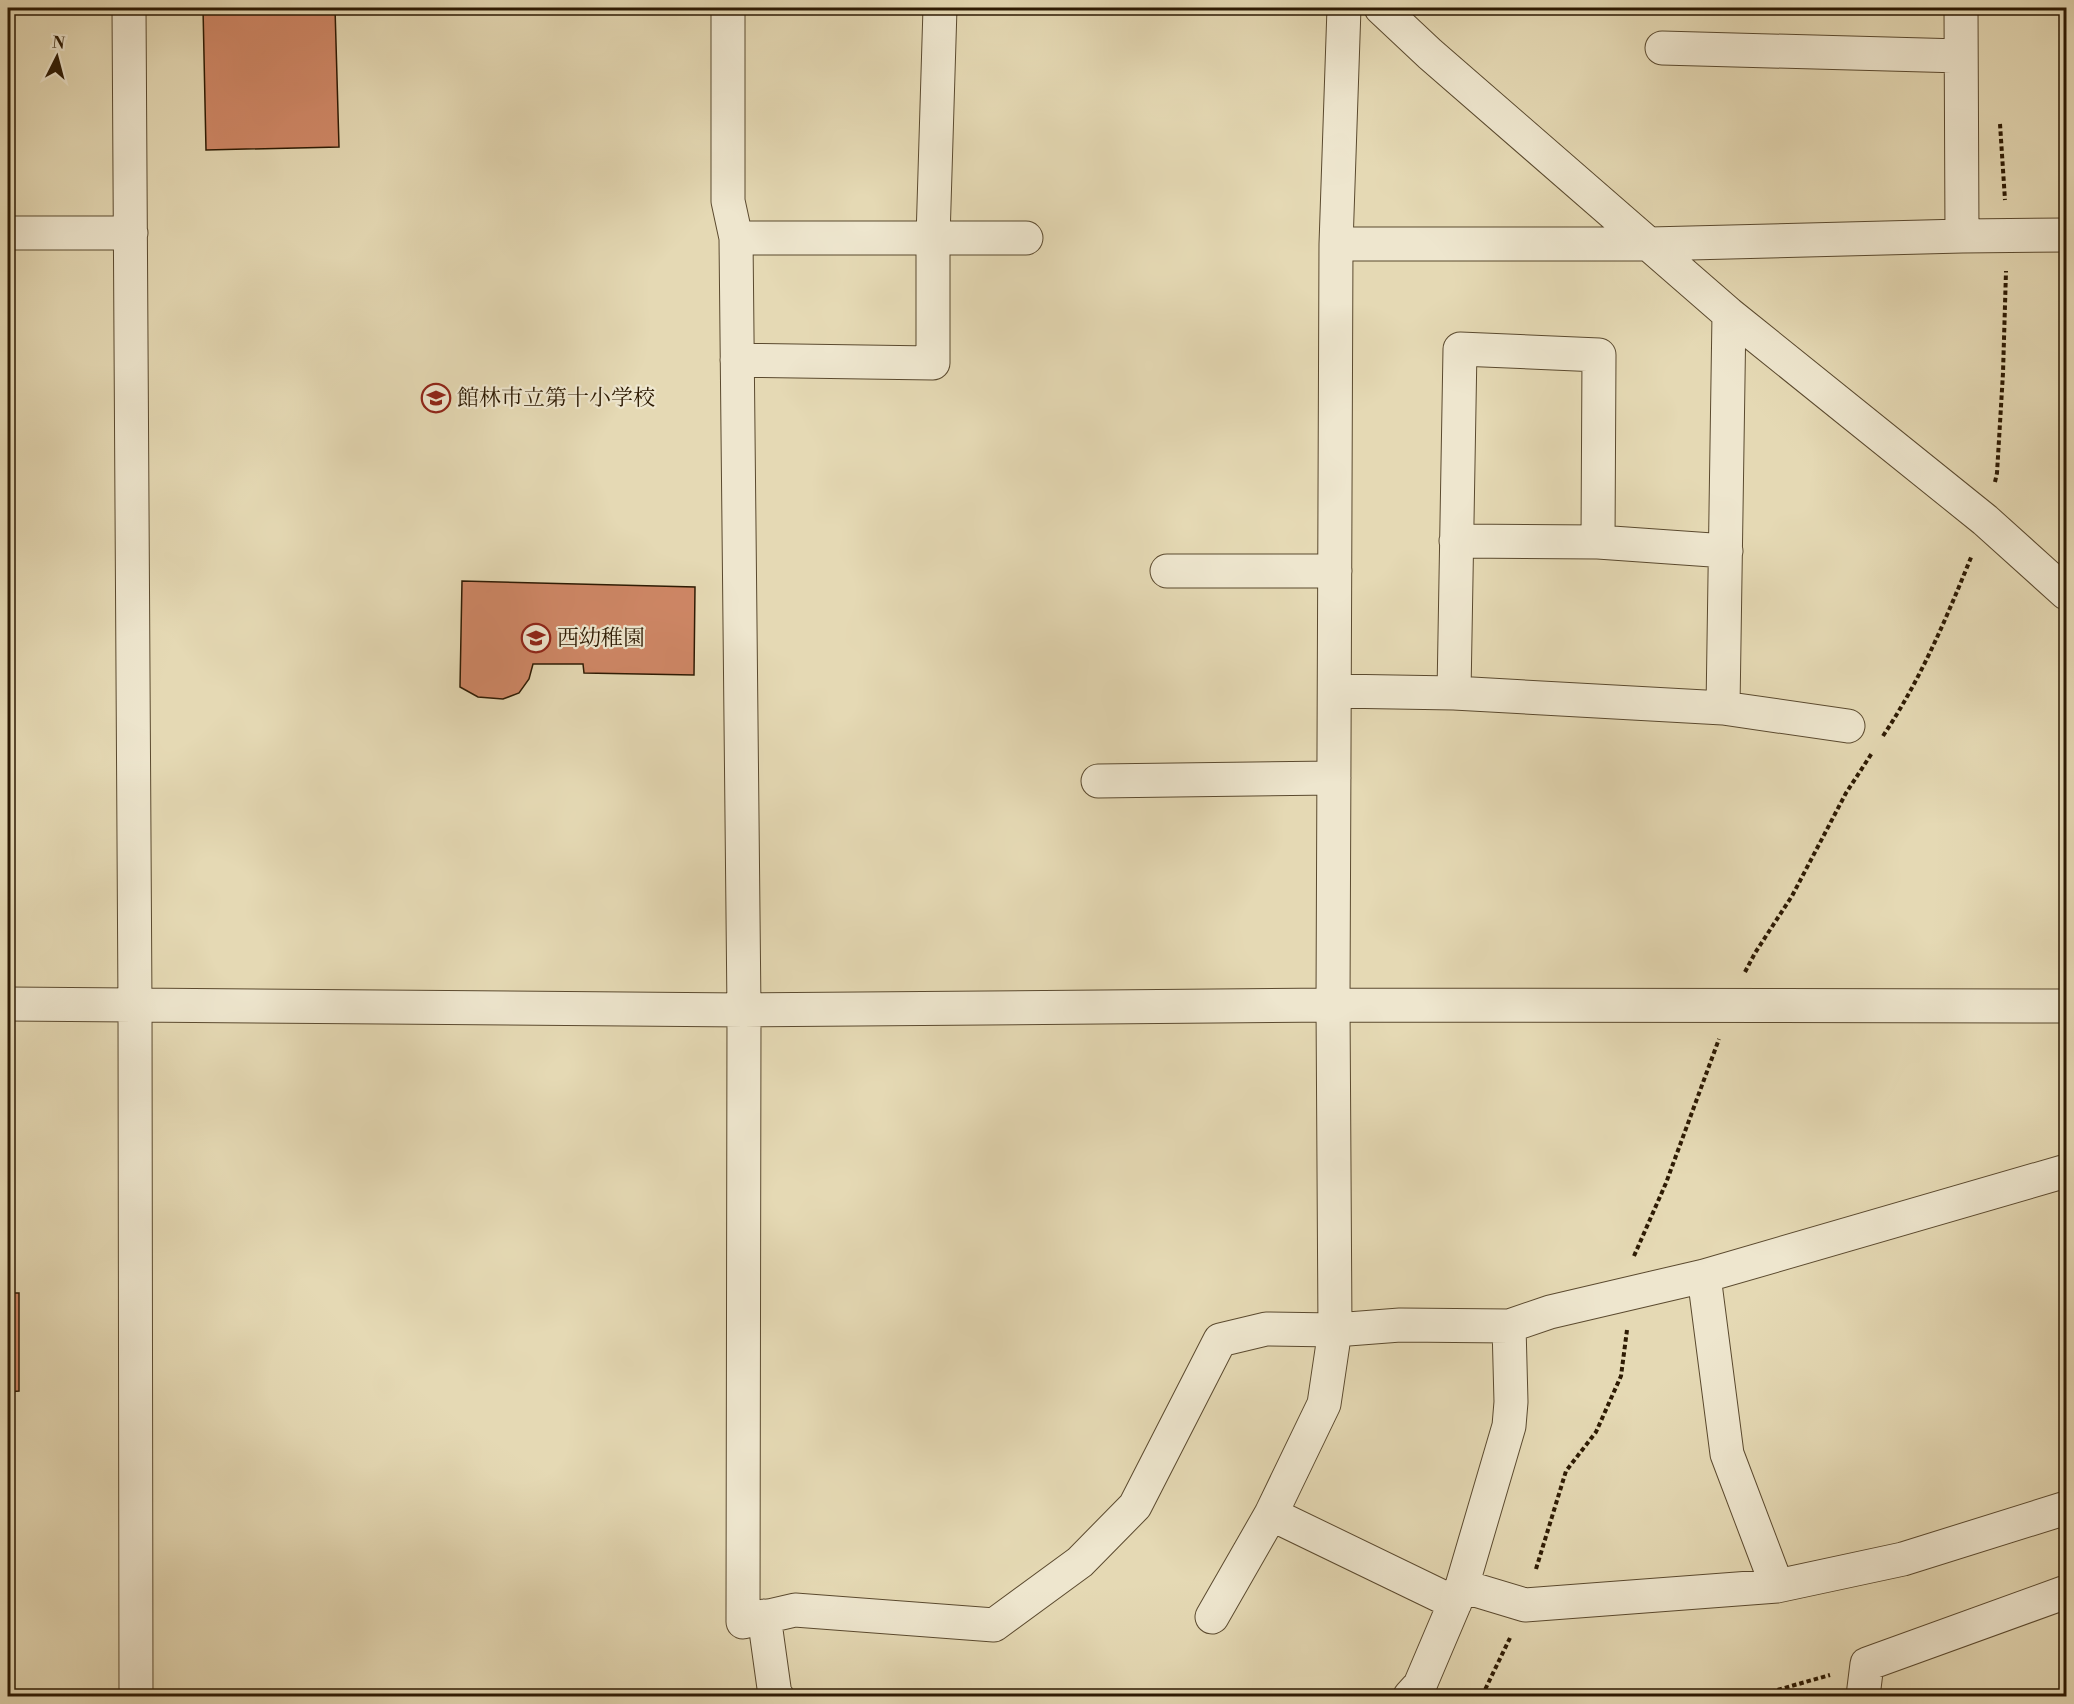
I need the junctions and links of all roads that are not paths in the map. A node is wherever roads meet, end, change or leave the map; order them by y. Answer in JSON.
{"nodes":[{"id":1,"x":129,"y":8,"type":"edge"},
{"id":2,"x":728,"y":8,"type":"edge"},
{"id":3,"x":940,"y":8,"type":"edge"},
{"id":4,"x":1344,"y":8,"type":"edge"},
{"id":5,"x":1381,"y":8,"type":"edge"},
{"id":6,"x":1961,"y":8,"type":"edge"},
{"id":7,"x":1662,"y":48,"type":"dead end"},
{"id":8,"x":1961,"y":57,"type":"junction"},
{"id":9,"x":8,"y":233,"type":"edge"},
{"id":10,"x":131,"y":233,"type":"junction"},
{"id":11,"x":2067,"y":235,"type":"edge"},
{"id":12,"x":1962,"y":236,"type":"junction"},
{"id":13,"x":736,"y":238,"type":"junction"},
{"id":14,"x":933,"y":238,"type":"junction"},
{"id":15,"x":1026,"y":238,"type":"dead end"},
{"id":16,"x":1336,"y":244,"type":"junction"},
{"id":17,"x":1650,"y":244,"type":"junction"},
{"id":18,"x":1729,"y":314,"type":"junction"},
{"id":19,"x":737,"y":360,"type":"junction"},
{"id":20,"x":1456,"y":541,"type":"junction"},
{"id":21,"x":1598,"y":542,"type":"junction"},
{"id":22,"x":1726,"y":551,"type":"junction"},
{"id":23,"x":1167,"y":571,"type":"dead end"},
{"id":24,"x":1335,"y":571,"type":"junction"},
{"id":25,"x":2067,"y":593,"type":"edge"},
{"id":26,"x":1335,"y":690,"type":"junction"},
{"id":27,"x":1454,"y":693,"type":"junction"},
{"id":28,"x":1723,"y":708,"type":"junction"},
{"id":29,"x":1848,"y":726,"type":"dead end"},
{"id":30,"x":1335,"y":778,"type":"junction"},
{"id":31,"x":1098,"y":781,"type":"dead end"},
{"id":32,"x":8,"y":1004,"type":"edge"},
{"id":33,"x":135,"y":1005,"type":"junction"},
{"id":34,"x":1333,"y":1005,"type":"junction"},
{"id":35,"x":2067,"y":1006,"type":"edge"},
{"id":36,"x":744,"y":1010,"type":"junction"},
{"id":37,"x":2067,"y":1171,"type":"edge"},
{"id":38,"x":1704,"y":1276,"type":"junction"},
{"id":39,"x":1509,"y":1326,"type":"junction"},
{"id":40,"x":1335,"y":1330,"type":"junction"},
{"id":41,"x":2067,"y":1508,"type":"edge"},
{"id":42,"x":1270,"y":1514,"type":"junction"},
{"id":43,"x":1777,"y":1586,"type":"junction"},
{"id":44,"x":2067,"y":1592,"type":"edge"},
{"id":45,"x":1458,"y":1594,"type":"junction"},
{"id":46,"x":764,"y":1616,"type":"junction"},
{"id":47,"x":1212,"y":1617,"type":"dead end"},
{"id":48,"x":136,"y":1696,"type":"edge"},
{"id":49,"x":777,"y":1696,"type":"edge"},
{"id":50,"x":1410,"y":1696,"type":"edge"},
{"id":51,"x":1863,"y":1696,"type":"edge"}],
"edges":[{"from":1,"to":10,"type":"street"},
{"from":2,"to":13,"type":"street"},
{"from":3,"to":14,"type":"street"},
{"from":4,"to":16,"type":"street"},
{"from":5,"to":17,"type":"street"},
{"from":6,"to":8,"type":"street"},
{"from":7,"to":8,"type":"street"},
{"from":8,"to":12,"type":"street"},
{"from":9,"to":10,"type":"street"},
{"from":10,"to":33,"type":"street"},
{"from":11,"to":12,"type":"street"},
{"from":12,"to":17,"type":"street"},
{"from":13,"to":14,"type":"street"},
{"from":13,"to":19,"type":"street"},
{"from":14,"to":15,"type":"street"},
{"from":14,"to":19,"type":"street"},
{"from":16,"to":17,"type":"street"},
{"from":16,"to":24,"type":"street"},
{"from":17,"to":18,"type":"street"},
{"from":18,"to":22,"type":"street"},
{"from":18,"to":25,"type":"street"},
{"from":19,"to":36,"type":"street"},
{"from":20,"to":21,"type":"street"},
{"from":20,"to":21,"type":"street"},
{"from":20,"to":27,"type":"street"},
{"from":21,"to":22,"type":"street"},
{"from":22,"to":28,"type":"street"},
{"from":23,"to":24,"type":"street"},
{"from":24,"to":26,"type":"street"},
{"from":26,"to":27,"type":"street"},
{"from":26,"to":30,"type":"street"},
{"from":27,"to":28,"type":"street"},
{"from":28,"to":29,"type":"street"},
{"from":30,"to":31,"type":"street"},
{"from":30,"to":34,"type":"street"},
{"from":32,"to":33,"type":"street"},
{"from":33,"to":36,"type":"street"},
{"from":33,"to":48,"type":"street"},
{"from":34,"to":35,"type":"street"},
{"from":34,"to":36,"type":"street"},
{"from":34,"to":40,"type":"street"},
{"from":36,"to":46,"type":"street"},
{"from":37,"to":38,"type":"street"},
{"from":38,"to":39,"type":"street"},
{"from":38,"to":43,"type":"street"},
{"from":39,"to":40,"type":"street"},
{"from":39,"to":45,"type":"street"},
{"from":40,"to":42,"type":"street"},
{"from":40,"to":46,"type":"street"},
{"from":41,"to":43,"type":"street"},
{"from":42,"to":45,"type":"street"},
{"from":42,"to":47,"type":"street"},
{"from":43,"to":45,"type":"street"},
{"from":44,"to":51,"type":"street"},
{"from":45,"to":50,"type":"street"},
{"from":46,"to":49,"type":"street"}]}
